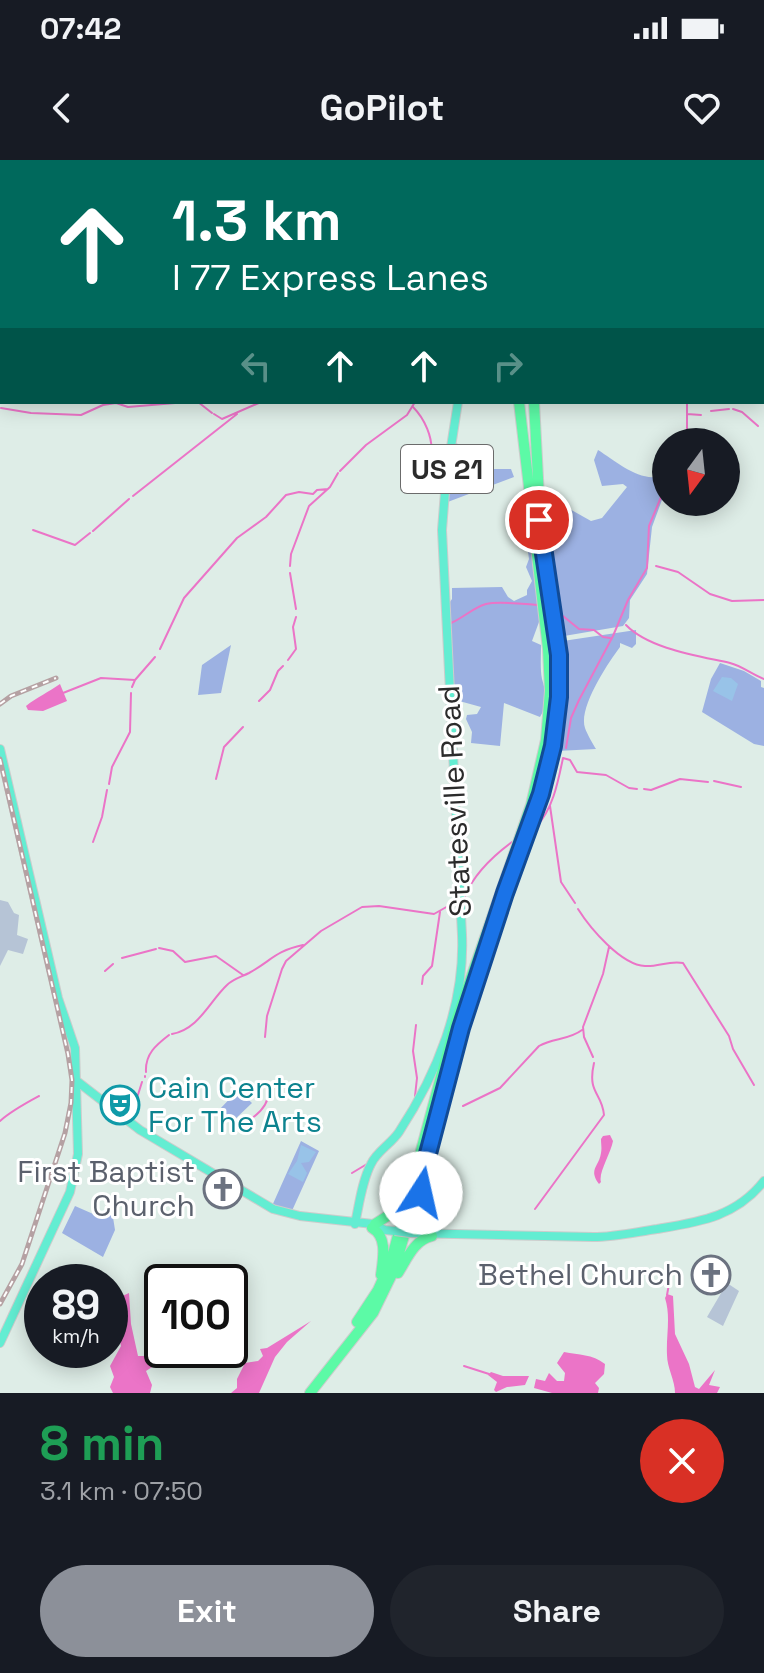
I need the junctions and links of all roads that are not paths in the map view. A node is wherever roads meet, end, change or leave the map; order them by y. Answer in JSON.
{"nodes":[{"id":1,"x":458,"y":404,"type":"edge"},
{"id":2,"x":520,"y":404,"type":"edge"},
{"id":3,"x":520,"y":404,"type":"edge"},
{"id":4,"x":533,"y":404,"type":"edge"},
{"id":5,"x":533,"y":404,"type":"edge"},
{"id":6,"x":537,"y":475,"type":"junction"},
{"id":7,"x":537,"y":498,"type":"junction"},
{"id":8,"x":540,"y":577,"type":"junction"},
{"id":9,"x":544,"y":594,"type":"junction"},
{"id":10,"x":461,"y":744,"type":"dead end"},
{"id":11,"x":0,"y":749,"type":"edge"},
{"id":12,"x":453,"y":751,"type":"junction"},
{"id":13,"x":505,"y":893,"type":"junction"},
{"id":14,"x":500,"y":912,"type":"junction"},
{"id":15,"x":478,"y":960,"type":"junction"},
{"id":16,"x":470,"y":977,"type":"junction"},
{"id":17,"x":82,"y":1090,"type":"junction"},
{"id":18,"x":425,"y":1136,"type":"junction"},
{"id":19,"x":425,"y":1165,"type":"junction"},
{"id":20,"x":764,"y":1183,"type":"edge"},
{"id":21,"x":746,"y":1200,"type":"junction"},
{"id":22,"x":733,"y":1213,"type":"junction"},
{"id":23,"x":355,"y":1224,"type":"junction"},
{"id":24,"x":386,"y":1226,"type":"junction"},
{"id":25,"x":654,"y":1229,"type":"junction"},
{"id":26,"x":420,"y":1234,"type":"junction"},
{"id":27,"x":623,"y":1235,"type":"junction"},
{"id":28,"x":638,"y":1235,"type":"junction"},
{"id":29,"x":520,"y":1236,"type":"junction"},
{"id":30,"x":607,"y":1239,"type":"junction"},
{"id":31,"x":376,"y":1301,"type":"junction"},
{"id":32,"x":346,"y":1338,"type":"junction"},
{"id":33,"x":0,"y":1343,"type":"edge"},
{"id":34,"x":338,"y":1357,"type":"junction"},
{"id":35,"x":308,"y":1393,"type":"edge"}],
"edges":[{"from":1,"to":12,"type":"main road","name":"Statesville Road","number":"US 21"},
{"from":2,"to":8,"type":"highway"},
{"from":3,"to":9,"type":"highway"},
{"from":4,"to":6,"type":"highway"},
{"from":5,"to":7,"type":"highway"},
{"from":6,"to":7,"type":"highway"},
{"from":6,"to":14,"type":"highway"},
{"from":7,"to":13,"type":"highway"},
{"from":8,"to":9,"type":"highway"},
{"from":8,"to":16,"type":"highway"},
{"from":9,"to":15,"type":"highway"},
{"from":10,"to":12,"type":"main road"},
{"from":11,"to":17,"type":"main road"},
{"from":12,"to":23,"type":"main road","name":"Statesville Road","number":"US 21"},
{"from":13,"to":14,"type":"highway"},
{"from":13,"to":34,"type":"highway"},
{"from":14,"to":19,"type":"highway"},
{"from":15,"to":16,"type":"highway"},
{"from":15,"to":32,"type":"highway"},
{"from":16,"to":18,"type":"highway"},
{"from":17,"to":23,"type":"main road"},
{"from":17,"to":33,"type":"main road"},
{"from":18,"to":24,"type":"highway"},
{"from":18,"to":31,"type":"highway"},
{"from":19,"to":26,"type":"highway"},
{"from":19,"to":31,"type":"highway"},
{"from":20,"to":21,"type":"main road"},
{"from":20,"to":22,"type":"main road"},
{"from":21,"to":22,"type":"main road"},
{"from":21,"to":25,"type":"main road"},
{"from":22,"to":28,"type":"main road"},
{"from":23,"to":24,"type":"main road"},
{"from":24,"to":26,"type":"main road","bridge":true},
{"from":24,"to":31,"type":"highway"},
{"from":25,"to":27,"type":"main road"},
{"from":25,"to":28,"type":"main road"},
{"from":26,"to":29,"type":"main road"},
{"from":26,"to":29,"type":"main road"},
{"from":26,"to":31,"type":"highway"},
{"from":27,"to":29,"type":"main road"},
{"from":27,"to":30,"type":"main road"},
{"from":28,"to":30,"type":"main road"},
{"from":29,"to":30,"type":"main road"},
{"from":31,"to":32,"type":"highway"},
{"from":31,"to":34,"type":"highway"},
{"from":32,"to":35,"type":"highway"},
{"from":34,"to":35,"type":"highway"}]}
